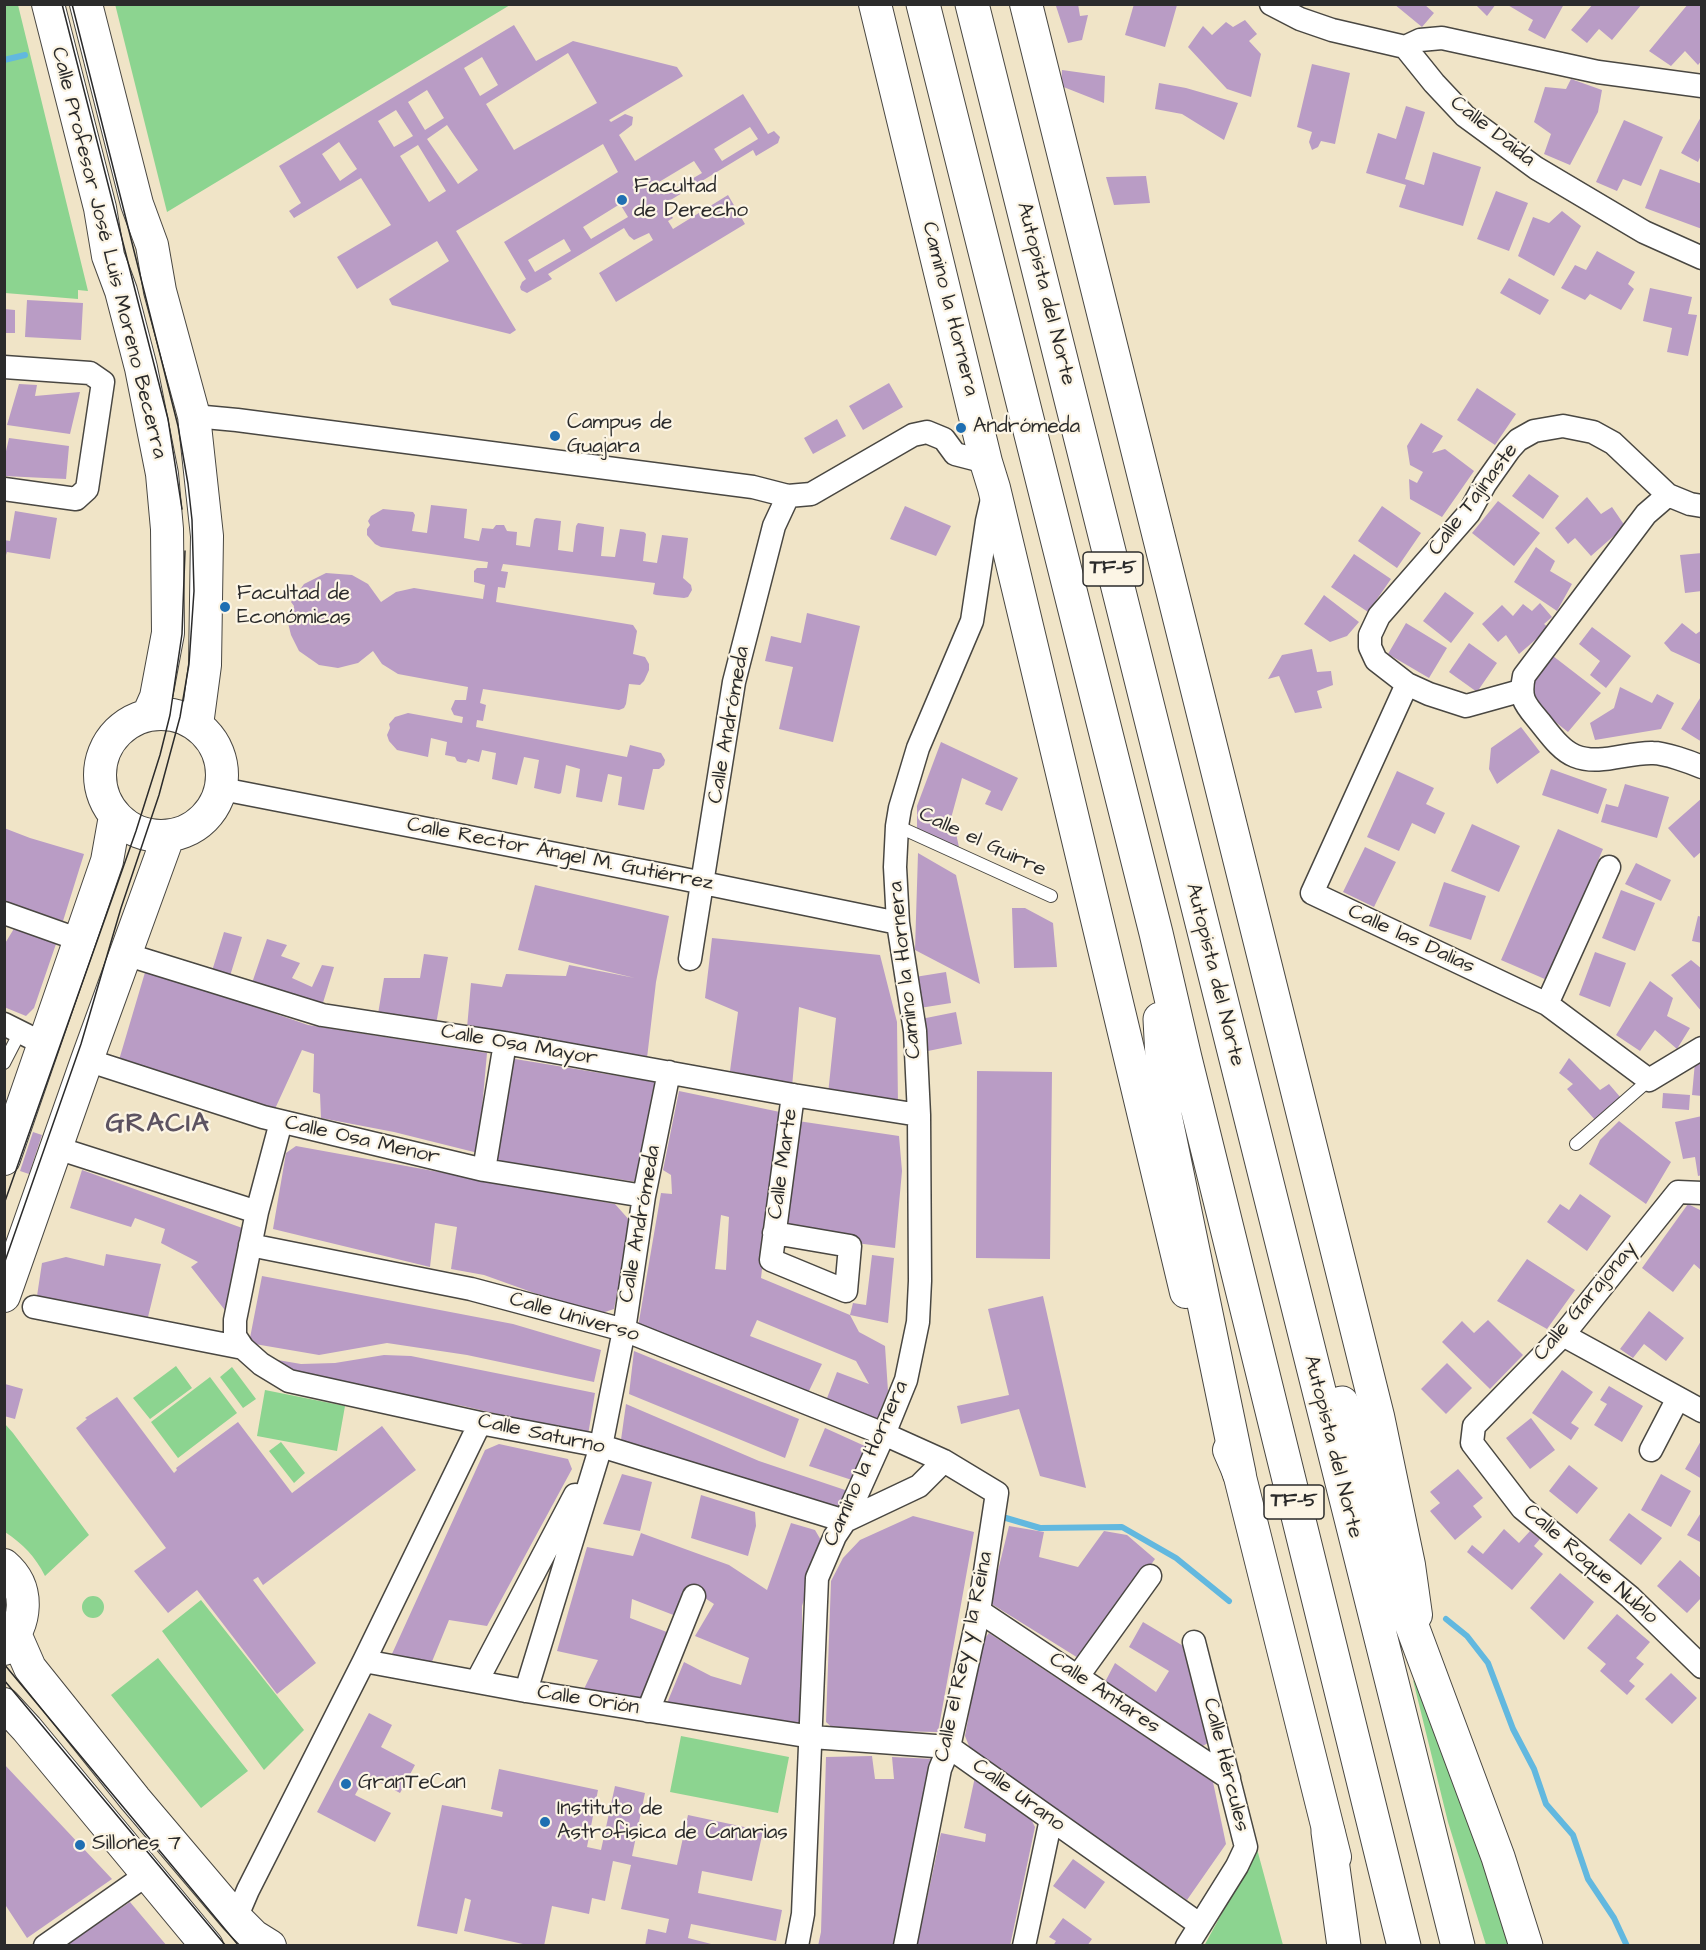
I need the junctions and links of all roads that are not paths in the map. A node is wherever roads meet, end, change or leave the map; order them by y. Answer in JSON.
{"nodes":[{"id":1,"x":48,"y":4,"type":"edge"},
{"id":2,"x":86,"y":4,"type":"edge"},
{"id":3,"x":874,"y":4,"type":"edge"},
{"id":4,"x":923,"y":4,"type":"edge"},
{"id":5,"x":972,"y":4,"type":"edge"},
{"id":6,"x":1026,"y":4,"type":"edge"},
{"id":7,"x":1271,"y":4,"type":"edge"},
{"id":8,"x":1405,"y":46,"type":"junction"},
{"id":9,"x":1701,"y":86,"type":"edge"},
{"id":10,"x":1701,"y":258,"type":"edge"},
{"id":11,"x":4,"y":366,"type":"edge"},
{"id":12,"x":194,"y":416,"type":"junction"},
{"id":13,"x":990,"y":475,"type":"junction"},
{"id":14,"x":4,"y":489,"type":"edge"},
{"id":15,"x":1668,"y":495,"type":"junction"},
{"id":16,"x":788,"y":496,"type":"junction"},
{"id":17,"x":1701,"y":506,"type":"edge"},
{"id":18,"x":1407,"y":684,"type":"junction"},
{"id":19,"x":1520,"y":691,"type":"junction"},
{"id":20,"x":148,"y":715,"type":"junction"},
{"id":21,"x":197,"y":725,"type":"junction"},
{"id":22,"x":1701,"y":767,"type":"edge"},
{"id":23,"x":222,"y":789,"type":"junction"},
{"id":24,"x":115,"y":816,"type":"junction"},
{"id":25,"x":897,"y":826,"type":"junction"},
{"id":26,"x":168,"y":837,"type":"junction"},
{"id":27,"x":1609,"y":867,"type":"dead end"},
{"id":28,"x":703,"y":883,"type":"junction"},
{"id":29,"x":1051,"y":896,"type":"dead end"},
{"id":30,"x":4,"y":913,"type":"edge"},
{"id":31,"x":898,"y":923,"type":"junction"},
{"id":32,"x":1156,"y":933,"type":"junction"},
{"id":33,"x":80,"y":940,"type":"junction"},
{"id":34,"x":125,"y":954,"type":"junction"},
{"id":35,"x":690,"y":959,"type":"dead end"},
{"id":36,"x":1547,"y":1004,"type":"junction"},
{"id":37,"x":23,"y":1033,"type":"edge"},
{"id":38,"x":505,"y":1043,"type":"junction"},
{"id":39,"x":1701,"y":1048,"type":"edge"},
{"id":40,"x":87,"y":1059,"type":"junction"},
{"id":41,"x":4,"y":1063,"type":"edge"},
{"id":42,"x":669,"y":1072,"type":"junction"},
{"id":43,"x":1649,"y":1080,"type":"junction"},
{"id":44,"x":793,"y":1095,"type":"junction"},
{"id":45,"x":920,"y":1114,"type":"junction"},
{"id":46,"x":282,"y":1122,"type":"junction"},
{"id":47,"x":1254,"y":1133,"type":"junction"},
{"id":48,"x":1576,"y":1144,"type":"dead end"},
{"id":49,"x":57,"y":1148,"type":"junction"},
{"id":50,"x":4,"y":1159,"type":"edge"},
{"id":51,"x":484,"y":1170,"type":"junction"},
{"id":52,"x":1701,"y":1192,"type":"edge"},
{"id":53,"x":644,"y":1196,"type":"junction"},
{"id":54,"x":257,"y":1212,"type":"junction"},
{"id":55,"x":774,"y":1233,"type":"dead end"},
{"id":56,"x":250,"y":1245,"type":"junction"},
{"id":57,"x":4,"y":1296,"type":"edge"},
{"id":58,"x":34,"y":1308,"type":"dead end"},
{"id":59,"x":624,"y":1330,"type":"junction"},
{"id":60,"x":1563,"y":1335,"type":"junction"},
{"id":61,"x":243,"y":1348,"type":"junction"},
{"id":62,"x":1678,"y":1398,"type":"junction"},
{"id":63,"x":1701,"y":1411,"type":"edge"},
{"id":64,"x":480,"y":1423,"type":"junction"},
{"id":65,"x":1474,"y":1426,"type":"joint"},
{"id":66,"x":884,"y":1434,"type":"junction"},
{"id":67,"x":601,"y":1446,"type":"junction"},
{"id":68,"x":1651,"y":1450,"type":"dead end"},
{"id":69,"x":944,"y":1461,"type":"junction"},
{"id":70,"x":1239,"y":1473,"type":"junction"},
{"id":71,"x":844,"y":1521,"type":"junction"},
{"id":72,"x":4,"y":1565,"type":"edge"},
{"id":73,"x":1150,"y":1576,"type":"dead end"},
{"id":74,"x":694,"y":1596,"type":"dead end"},
{"id":75,"x":979,"y":1611,"type":"junction"},
{"id":76,"x":10,"y":1642,"type":"edge"},
{"id":77,"x":1194,"y":1642,"type":"dead end"},
{"id":78,"x":1419,"y":1642,"type":"junction"},
{"id":79,"x":364,"y":1661,"type":"junction"},
{"id":80,"x":1701,"y":1667,"type":"edge"},
{"id":81,"x":1078,"y":1676,"type":"junction"},
{"id":82,"x":477,"y":1681,"type":"junction"},
{"id":83,"x":526,"y":1691,"type":"junction"},
{"id":84,"x":4,"y":1704,"type":"edge"},
{"id":85,"x":648,"y":1710,"type":"junction"},
{"id":86,"x":812,"y":1737,"type":"junction"},
{"id":87,"x":950,"y":1747,"type":"junction"},
{"id":88,"x":1229,"y":1778,"type":"junction"},
{"id":89,"x":1051,"y":1819,"type":"junction"},
{"id":90,"x":1328,"y":1832,"type":"junction"},
{"id":91,"x":149,"y":1873,"type":"junction"},
{"id":92,"x":236,"y":1918,"type":"junction"},
{"id":93,"x":1199,"y":1924,"type":"junction"},
{"id":94,"x":45,"y":1946,"type":"edge"},
{"id":95,"x":207,"y":1946,"type":"edge"},
{"id":96,"x":270,"y":1946,"type":"edge"},
{"id":97,"x":797,"y":1946,"type":"edge"},
{"id":98,"x":905,"y":1946,"type":"edge"},
{"id":99,"x":1024,"y":1946,"type":"edge"},
{"id":100,"x":1187,"y":1946,"type":"edge"},
{"id":101,"x":1344,"y":1946,"type":"edge"},
{"id":102,"x":1358,"y":1946,"type":"edge"},
{"id":103,"x":1404,"y":1946,"type":"edge"},
{"id":104,"x":1458,"y":1946,"type":"edge"},
{"id":105,"x":1526,"y":1946,"type":"edge"}],
"edges":[{"from":1,"to":20,"type":"street","name":"Calle Profesor José Luis Moreno Becerra"},
{"from":2,"to":12,"type":"street","name":"Calle Profesor José Luis Moreno Becerra"},
{"from":3,"to":13,"type":"street","name":"Camino la Hornera"},
{"from":4,"to":32,"type":"main road","number":"TF-5"},
{"from":5,"to":47,"type":"main road","name":"Autopista del Norte","number":"TF-5"},
{"from":6,"to":78,"type":"street"},
{"from":7,"to":8,"type":"street"},
{"from":8,"to":9,"type":"street"},
{"from":8,"to":10,"type":"street","name":"Calle Daida"},
{"from":11,"to":14,"type":"street"},
{"from":12,"to":16,"type":"street"},
{"from":12,"to":21,"type":"street","name":"Calle Profesor José Luis Moreno Becerra"},
{"from":13,"to":16,"type":"street"},
{"from":13,"to":25,"type":"street","name":"Camino la Hornera"},
{"from":13,"to":70,"type":"street"},
{"from":15,"to":17,"type":"street"},
{"from":15,"to":18,"type":"street","name":"Calle Tajinaste"},
{"from":15,"to":19,"type":"street"},
{"from":16,"to":28,"type":"street","name":"Calle Andrómeda"},
{"from":18,"to":19,"type":"street","name":"Calle Tajinaste"},
{"from":18,"to":36,"type":"street","name":"Calle las Dalias"},
{"from":19,"to":22,"type":"street"},
{"from":20,"to":21,"type":"street"},
{"from":20,"to":24,"type":"street"},
{"from":21,"to":23,"type":"street"},
{"from":23,"to":26,"type":"street"},
{"from":23,"to":28,"type":"street","name":"Calle Rector Ángel M. Gutiérrez"},
{"from":24,"to":26,"type":"street"},
{"from":24,"to":33,"type":"street"},
{"from":25,"to":29,"type":"lane","name":"Calle el Guirre"},
{"from":25,"to":31,"type":"street","name":"Camino la Hornera"},
{"from":26,"to":34,"type":"street"},
{"from":27,"to":36,"type":"street"},
{"from":28,"to":31,"type":"street","name":"Calle Rector Ángel M. Gutiérrez"},
{"from":28,"to":35,"type":"street","name":"Calle Andrómeda"},
{"from":30,"to":33,"type":"street"},
{"from":31,"to":45,"type":"street","name":"Camino la Hornera"},
{"from":32,"to":70,"type":"main road"},
{"from":32,"to":103,"type":"main road","number":"TF-5"},
{"from":33,"to":37,"type":"street"},
{"from":34,"to":38,"type":"street","name":"Calle Osa Mayor"},
{"from":34,"to":40,"type":"street"},
{"from":36,"to":43,"type":"street","name":"Calle las Dalias"},
{"from":37,"to":41,"type":"lane"},
{"from":37,"to":50,"type":"street"},
{"from":38,"to":42,"type":"street","name":"Calle Osa Mayor"},
{"from":38,"to":51,"type":"street"},
{"from":39,"to":43,"type":"street"},
{"from":40,"to":46,"type":"street","name":"Calle Osa Menor"},
{"from":40,"to":49,"type":"street"},
{"from":42,"to":44,"type":"street","name":"Calle Osa Mayor"},
{"from":42,"to":53,"type":"street","name":"Calle Andrómeda"},
{"from":43,"to":48,"type":"lane"},
{"from":44,"to":45,"type":"street","name":"Calle Osa Mayor"},
{"from":44,"to":55,"type":"street","name":"Calle Marte"},
{"from":45,"to":66,"type":"street","name":"Camino la Hornera"},
{"from":46,"to":51,"type":"street","name":"Calle Osa Menor"},
{"from":46,"to":54,"type":"street"},
{"from":47,"to":78,"type":"main road"},
{"from":47,"to":104,"type":"main road","name":"Autopista del Norte","number":"TF-5"},
{"from":49,"to":54,"type":"street"},
{"from":49,"to":57,"type":"street"},
{"from":51,"to":53,"type":"street","name":"Calle Osa Menor"},
{"from":52,"to":60,"type":"street","name":"Calle Garajonay"},
{"from":53,"to":59,"type":"street","name":"Calle Andrómeda"},
{"from":54,"to":56,"type":"street"},
{"from":56,"to":59,"type":"street","name":"Calle Universo"},
{"from":56,"to":61,"type":"street"},
{"from":58,"to":61,"type":"street"},
{"from":59,"to":66,"type":"street","name":"Calle Universo"},
{"from":59,"to":67,"type":"street","name":"Calle Andrómeda"},
{"from":60,"to":62,"type":"street"},
{"from":60,"to":65,"type":"street","name":"Calle Garajonay"},
{"from":61,"to":64,"type":"street","name":"Calle Saturno"},
{"from":62,"to":63,"type":"street"},
{"from":62,"to":68,"type":"street"},
{"from":64,"to":67,"type":"street","name":"Calle Saturno"},
{"from":64,"to":79,"type":"street"},
{"from":65,"to":80,"type":"street","name":"Calle Roque Nublo"},
{"from":66,"to":69,"type":"street","name":"Calle el Rey y la Reina"},
{"from":66,"to":71,"type":"street","name":"Camino la Hornera"},
{"from":67,"to":71,"type":"street","name":"Calle Saturno"},
{"from":67,"to":82,"type":"street","name":"Calle Andrómeda"},
{"from":67,"to":83,"type":"street","name":"Calle Andrómeda"},
{"from":69,"to":71,"type":"street"},
{"from":69,"to":75,"type":"street","name":"Calle el Rey y la Reina"},
{"from":70,"to":90,"type":"street"},
{"from":71,"to":86,"type":"street","name":"Camino la Hornera"},
{"from":72,"to":76,"type":"street"},
{"from":73,"to":81,"type":"street"},
{"from":74,"to":85,"type":"street"},
{"from":75,"to":81,"type":"street","name":"Calle Antares"},
{"from":75,"to":87,"type":"street","name":"Calle el Rey y la Reina"},
{"from":76,"to":92,"type":"street"},
{"from":77,"to":88,"type":"street","name":"Calle Hércules"},
{"from":78,"to":105,"type":"main road"},
{"from":79,"to":82,"type":"street","name":"Calle Orión"},
{"from":79,"to":92,"type":"street"},
{"from":81,"to":88,"type":"street","name":"Calle Antares"},
{"from":82,"to":83,"type":"street","name":"Calle Orión"},
{"from":83,"to":85,"type":"street","name":"Calle Orión"},
{"from":84,"to":91,"type":"street"},
{"from":85,"to":86,"type":"street","name":"Calle Orión"},
{"from":86,"to":87,"type":"street","name":"Calle Urano"},
{"from":86,"to":97,"type":"street","name":"Camino la Hornera"},
{"from":87,"to":89,"type":"street","name":"Calle Urano"},
{"from":87,"to":98,"type":"street","name":"Calle el Rey y la Reina"},
{"from":88,"to":93,"type":"street","name":"Calle Hércules"},
{"from":89,"to":93,"type":"street","name":"Calle Urano"},
{"from":89,"to":99,"type":"street"},
{"from":90,"to":101,"type":"main road"},
{"from":90,"to":102,"type":"street"},
{"from":91,"to":94,"type":"street"},
{"from":91,"to":95,"type":"street"},
{"from":92,"to":96,"type":"street"},
{"from":93,"to":100,"type":"street","name":"Calle Hércules"}]}
